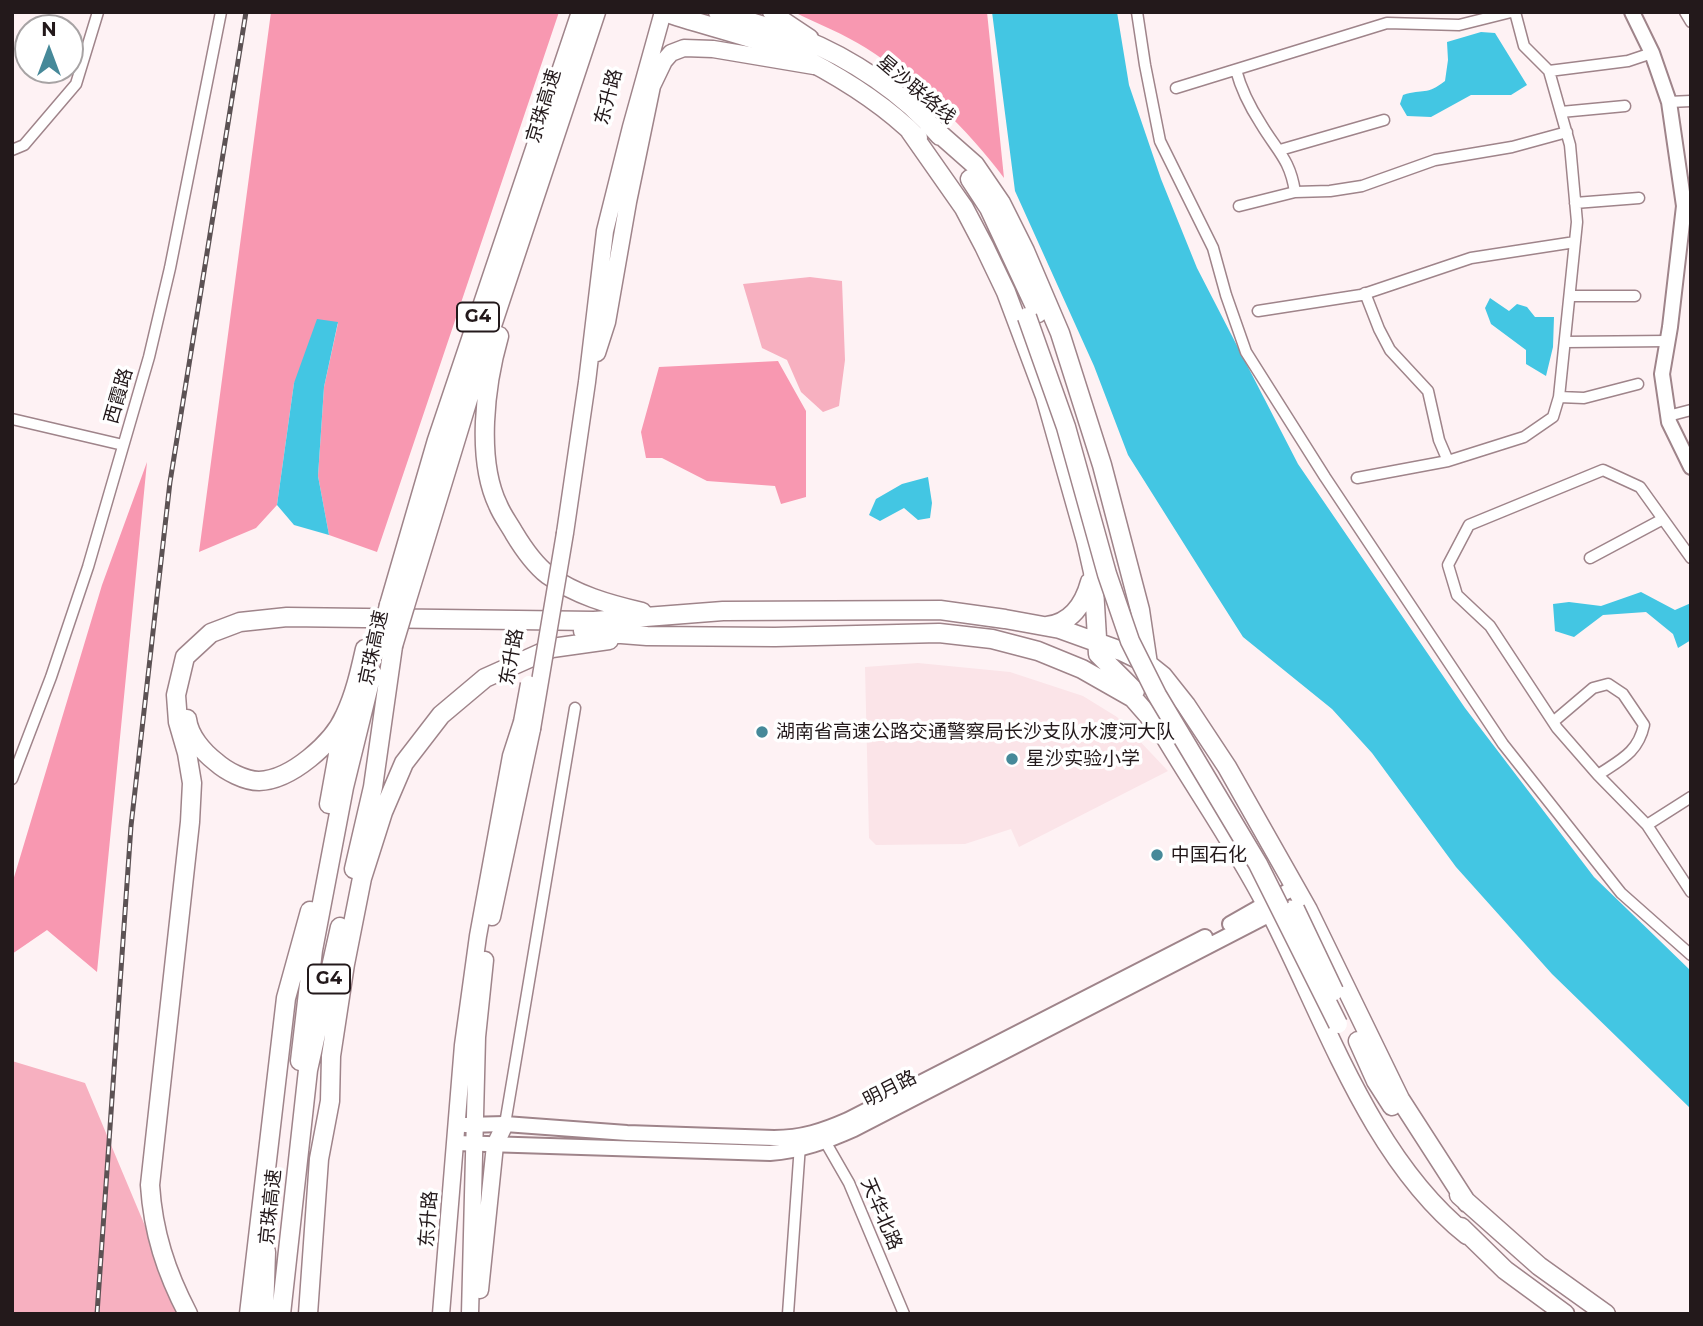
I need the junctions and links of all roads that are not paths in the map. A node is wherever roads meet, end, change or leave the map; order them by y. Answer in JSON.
{"nodes":[{"id":1,"x":98,"y":12,"type":"edge"},
{"id":2,"x":221,"y":12,"type":"edge"},
{"id":3,"x":581,"y":12,"type":"edge"},
{"id":4,"x":596,"y":12,"type":"edge"},
{"id":5,"x":655,"y":12,"type":"edge"},
{"id":6,"x":663,"y":12,"type":"edge"},
{"id":7,"x":718,"y":12,"type":"edge"},
{"id":8,"x":771,"y":12,"type":"edge"},
{"id":9,"x":1137,"y":12,"type":"edge"},
{"id":10,"x":1513,"y":12,"type":"edge"},
{"id":11,"x":1632,"y":12,"type":"edge"},
{"id":12,"x":1685,"y":12,"type":"edge"},
{"id":13,"x":1691,"y":22,"type":"edge"},
{"id":14,"x":581,"y":32,"type":"junction"},
{"id":15,"x":649,"y":44,"type":"junction"},
{"id":16,"x":832,"y":53,"type":"junction"},
{"id":17,"x":1652,"y":53,"type":"junction"},
{"id":18,"x":818,"y":66,"type":"junction"},
{"id":19,"x":1236,"y":70,"type":"junction"},
{"id":20,"x":1549,"y":71,"type":"junction"},
{"id":21,"x":1176,"y":88,"type":"dead end"},
{"id":22,"x":1691,"y":101,"type":"edge"},
{"id":23,"x":1669,"y":102,"type":"junction"},
{"id":24,"x":1625,"y":106,"type":"dead end"},
{"id":25,"x":1561,"y":112,"type":"junction"},
{"id":26,"x":1384,"y":121,"type":"dead end"},
{"id":27,"x":933,"y":128,"type":"junction"},
{"id":28,"x":910,"y":131,"type":"junction"},
{"id":29,"x":1567,"y":132,"type":"junction"},
{"id":30,"x":12,"y":150,"type":"edge"},
{"id":31,"x":1280,"y":150,"type":"junction"},
{"id":32,"x":547,"y":165,"type":"junction"},
{"id":33,"x":1295,"y":192,"type":"junction"},
{"id":34,"x":1639,"y":198,"type":"dead end"},
{"id":35,"x":1576,"y":203,"type":"junction"},
{"id":36,"x":1239,"y":206,"type":"dead end"},
{"id":37,"x":1575,"y":242,"type":"junction"},
{"id":38,"x":1365,"y":293,"type":"junction"},
{"id":39,"x":1570,"y":296,"type":"junction"},
{"id":40,"x":1635,"y":296,"type":"dead end"},
{"id":41,"x":1258,"y":311,"type":"dead end"},
{"id":42,"x":1033,"y":315,"type":"junction"},
{"id":43,"x":1668,"y":341,"type":"junction"},
{"id":44,"x":1565,"y":342,"type":"junction"},
{"id":45,"x":587,"y":382,"type":"junction"},
{"id":46,"x":1638,"y":384,"type":"dead end"},
{"id":47,"x":1559,"y":397,"type":"junction"},
{"id":48,"x":1691,"y":410,"type":"edge"},
{"id":49,"x":1668,"y":416,"type":"junction"},
{"id":50,"x":12,"y":419,"type":"edge"},
{"id":51,"x":123,"y":445,"type":"junction"},
{"id":52,"x":1448,"y":461,"type":"junction"},
{"id":53,"x":1691,"y":467,"type":"edge"},
{"id":54,"x":1357,"y":478,"type":"dead end"},
{"id":55,"x":1663,"y":519,"type":"junction"},
{"id":56,"x":560,"y":531,"type":"junction"},
{"id":57,"x":1590,"y":558,"type":"dead end"},
{"id":58,"x":1691,"y":558,"type":"edge"},
{"id":59,"x":1093,"y":572,"type":"junction"},
{"id":60,"x":390,"y":607,"type":"junction"},
{"id":61,"x":663,"y":617,"type":"junction"},
{"id":62,"x":1047,"y":626,"type":"junction"},
{"id":63,"x":647,"y":636,"type":"junction"},
{"id":64,"x":1097,"y":642,"type":"junction"},
{"id":65,"x":379,"y":647,"type":"junction"},
{"id":66,"x":1148,"y":664,"type":"junction"},
{"id":67,"x":575,"y":708,"type":"dead end"},
{"id":68,"x":344,"y":718,"type":"junction"},
{"id":69,"x":1553,"y":722,"type":"junction"},
{"id":70,"x":527,"y":725,"type":"junction"},
{"id":71,"x":1161,"y":730,"type":"junction"},
{"id":72,"x":1598,"y":775,"type":"junction"},
{"id":73,"x":12,"y":779,"type":"edge"},
{"id":74,"x":1691,"y":797,"type":"edge"},
{"id":75,"x":1647,"y":825,"type":"junction"},
{"id":76,"x":1689,"y":886,"type":"edge"},
{"id":77,"x":1298,"y":892,"type":"junction"},
{"id":78,"x":323,"y":898,"type":"junction"},
{"id":79,"x":1268,"y":908,"type":"junction"},
{"id":80,"x":340,"y":927,"type":"junction"},
{"id":81,"x":1691,"y":955,"type":"edge"},
{"id":82,"x":1342,"y":1020,"type":"junction"},
{"id":83,"x":274,"y":1097,"type":"junction"},
{"id":84,"x":457,"y":1125,"type":"junction"},
{"id":85,"x":505,"y":1125,"type":"junction"},
{"id":86,"x":474,"y":1126,"type":"junction"},
{"id":87,"x":812,"y":1140,"type":"junction"},
{"id":88,"x":455,"y":1143,"type":"junction"},
{"id":89,"x":474,"y":1143,"type":"junction"},
{"id":90,"x":495,"y":1145,"type":"junction"},
{"id":91,"x":319,"y":1159,"type":"junction"},
{"id":92,"x":1467,"y":1203,"type":"junction"},
{"id":93,"x":1467,"y":1235,"type":"junction"},
{"id":94,"x":188,"y":1314,"type":"edge"},
{"id":95,"x":249,"y":1314,"type":"edge"},
{"id":96,"x":267,"y":1314,"type":"edge"},
{"id":97,"x":281,"y":1314,"type":"edge"},
{"id":98,"x":308,"y":1314,"type":"edge"},
{"id":99,"x":441,"y":1314,"type":"edge"},
{"id":100,"x":470,"y":1314,"type":"edge"},
{"id":101,"x":477,"y":1314,"type":"edge"},
{"id":102,"x":788,"y":1314,"type":"edge"},
{"id":103,"x":904,"y":1314,"type":"edge"},
{"id":104,"x":1565,"y":1314,"type":"edge"},
{"id":105,"x":1606,"y":1314,"type":"edge"}],
"edges":[{"from":1,"to":30,"type":"street"},
{"from":2,"to":51,"type":"street","name":"西霞路"},
{"from":3,"to":14,"type":"highway","name":"京珠高速","number":"G4"},
{"from":4,"to":14,"type":"highway","name":"京珠高速","number":"G4"},
{"from":5,"to":15,"type":"main road","name":"东升路"},
{"from":6,"to":15,"type":"main road","name":"东升路"},
{"from":6,"to":18,"type":"highway"},
{"from":7,"to":16,"type":"highway","name":"星沙联络线"},
{"from":8,"to":16,"type":"main road"},
{"from":9,"to":81,"type":"street"},
{"from":10,"to":19,"type":"street"},
{"from":10,"to":20,"type":"street"},
{"from":11,"to":17,"type":"street"},
{"from":12,"to":13,"type":"street"},
{"from":14,"to":32,"type":"highway","name":"京珠高速","number":"G4"},
{"from":14,"to":60,"type":"highway","name":"京珠高速","number":"G4"},
{"from":15,"to":45,"type":"main road","name":"东升路"},
{"from":15,"to":56,"type":"main road","name":"东升路"},
{"from":16,"to":27,"type":"highway","name":"星沙联络线"},
{"from":17,"to":20,"type":"street"},
{"from":17,"to":23,"type":"street"},
{"from":18,"to":28,"type":"highway"},
{"from":18,"to":45,"type":"main road"},
{"from":19,"to":21,"type":"street"},
{"from":19,"to":31,"type":"street"},
{"from":20,"to":25,"type":"street"},
{"from":22,"to":23,"type":"street"},
{"from":23,"to":43,"type":"street"},
{"from":24,"to":25,"type":"street"},
{"from":25,"to":29,"type":"street"},
{"from":26,"to":31,"type":"street"},
{"from":27,"to":42,"type":"highway","name":"星沙联络线"},
{"from":27,"to":66,"type":"highway"},
{"from":28,"to":42,"type":"highway"},
{"from":28,"to":59,"type":"highway"},
{"from":29,"to":33,"type":"street"},
{"from":29,"to":35,"type":"street"},
{"from":31,"to":33,"type":"street"},
{"from":32,"to":60,"type":"highway","name":"京珠高速","number":"G4"},
{"from":32,"to":61,"type":"highway"},
{"from":33,"to":36,"type":"street"},
{"from":34,"to":35,"type":"street"},
{"from":35,"to":37,"type":"street"},
{"from":37,"to":38,"type":"street"},
{"from":37,"to":39,"type":"street"},
{"from":38,"to":41,"type":"street"},
{"from":38,"to":52,"type":"street"},
{"from":39,"to":40,"type":"street"},
{"from":39,"to":44,"type":"street"},
{"from":42,"to":82,"type":"highway","bridge":true},
{"from":43,"to":44,"type":"street"},
{"from":43,"to":49,"type":"street"},
{"from":44,"to":47,"type":"street"},
{"from":45,"to":56,"type":"main road","name":"东升路"},
{"from":46,"to":47,"type":"street"},
{"from":47,"to":52,"type":"street"},
{"from":48,"to":49,"type":"street"},
{"from":49,"to":53,"type":"street"},
{"from":50,"to":51,"type":"street"},
{"from":51,"to":73,"type":"street","name":"西霞路"},
{"from":52,"to":54,"type":"street"},
{"from":55,"to":57,"type":"street"},
{"from":55,"to":58,"type":"street"},
{"from":55,"to":69,"type":"street"},
{"from":56,"to":70,"type":"main road","name":"东升路","bridge":true},
{"from":59,"to":62,"type":"highway"},
{"from":59,"to":64,"type":"highway"},
{"from":60,"to":65,"type":"highway","name":"京珠高速","number":"G4","bridge":true},
{"from":61,"to":62,"type":"highway"},
{"from":61,"to":94,"type":"highway"},
{"from":62,"to":64,"type":"highway"},
{"from":63,"to":68,"type":"highway"},
{"from":63,"to":71,"type":"highway"},
{"from":63,"to":91,"type":"highway"},
{"from":64,"to":66,"type":"highway"},
{"from":64,"to":71,"type":"highway"},
{"from":65,"to":68,"type":"highway"},
{"from":65,"to":78,"type":"highway","name":"京珠高速","number":"G4"},
{"from":65,"to":80,"type":"highway","name":"京珠高速","number":"G4"},
{"from":66,"to":77,"type":"highway"},
{"from":67,"to":85,"type":"street"},
{"from":68,"to":83,"type":"highway"},
{"from":69,"to":72,"type":"street"},
{"from":69,"to":72,"type":"street"},
{"from":70,"to":84,"type":"main road","name":"东升路"},
{"from":70,"to":86,"type":"main road","name":"东升路"},
{"from":71,"to":79,"type":"highway"},
{"from":72,"to":75,"type":"street"},
{"from":74,"to":75,"type":"street"},
{"from":75,"to":76,"type":"street"},
{"from":77,"to":79,"type":"street","name":"明月路"},
{"from":77,"to":92,"type":"highway"},
{"from":78,"to":83,"type":"highway"},
{"from":78,"to":96,"type":"highway","name":"京珠高速","number":"G4"},
{"from":79,"to":87,"type":"street","name":"明月路"},
{"from":79,"to":93,"type":"highway"},
{"from":80,"to":91,"type":"highway"},
{"from":80,"to":97,"type":"highway","name":"京珠高速","number":"G4"},
{"from":82,"to":92,"type":"highway"},
{"from":82,"to":93,"type":"highway"},
{"from":83,"to":95,"type":"highway"},
{"from":83,"to":96,"type":"highway"},
{"from":84,"to":86,"type":"street","name":"明月路"},
{"from":84,"to":88,"type":"main road","name":"东升路"},
{"from":85,"to":86,"type":"street","name":"明月路"},
{"from":85,"to":87,"type":"street","name":"明月路"},
{"from":85,"to":90,"type":"main road"},
{"from":86,"to":89,"type":"main road","name":"东升路"},
{"from":87,"to":90,"type":"street","name":"明月路"},
{"from":87,"to":102,"type":"street"},
{"from":87,"to":103,"type":"street","name":"天华北路"},
{"from":88,"to":89,"type":"street","name":"明月路"},
{"from":88,"to":99,"type":"main road","name":"东升路"},
{"from":89,"to":90,"type":"street","name":"明月路"},
{"from":89,"to":100,"type":"main road","name":"东升路"},
{"from":90,"to":101,"type":"main road"},
{"from":91,"to":98,"type":"highway"},
{"from":92,"to":105,"type":"highway"},
{"from":93,"to":104,"type":"highway"}]}
